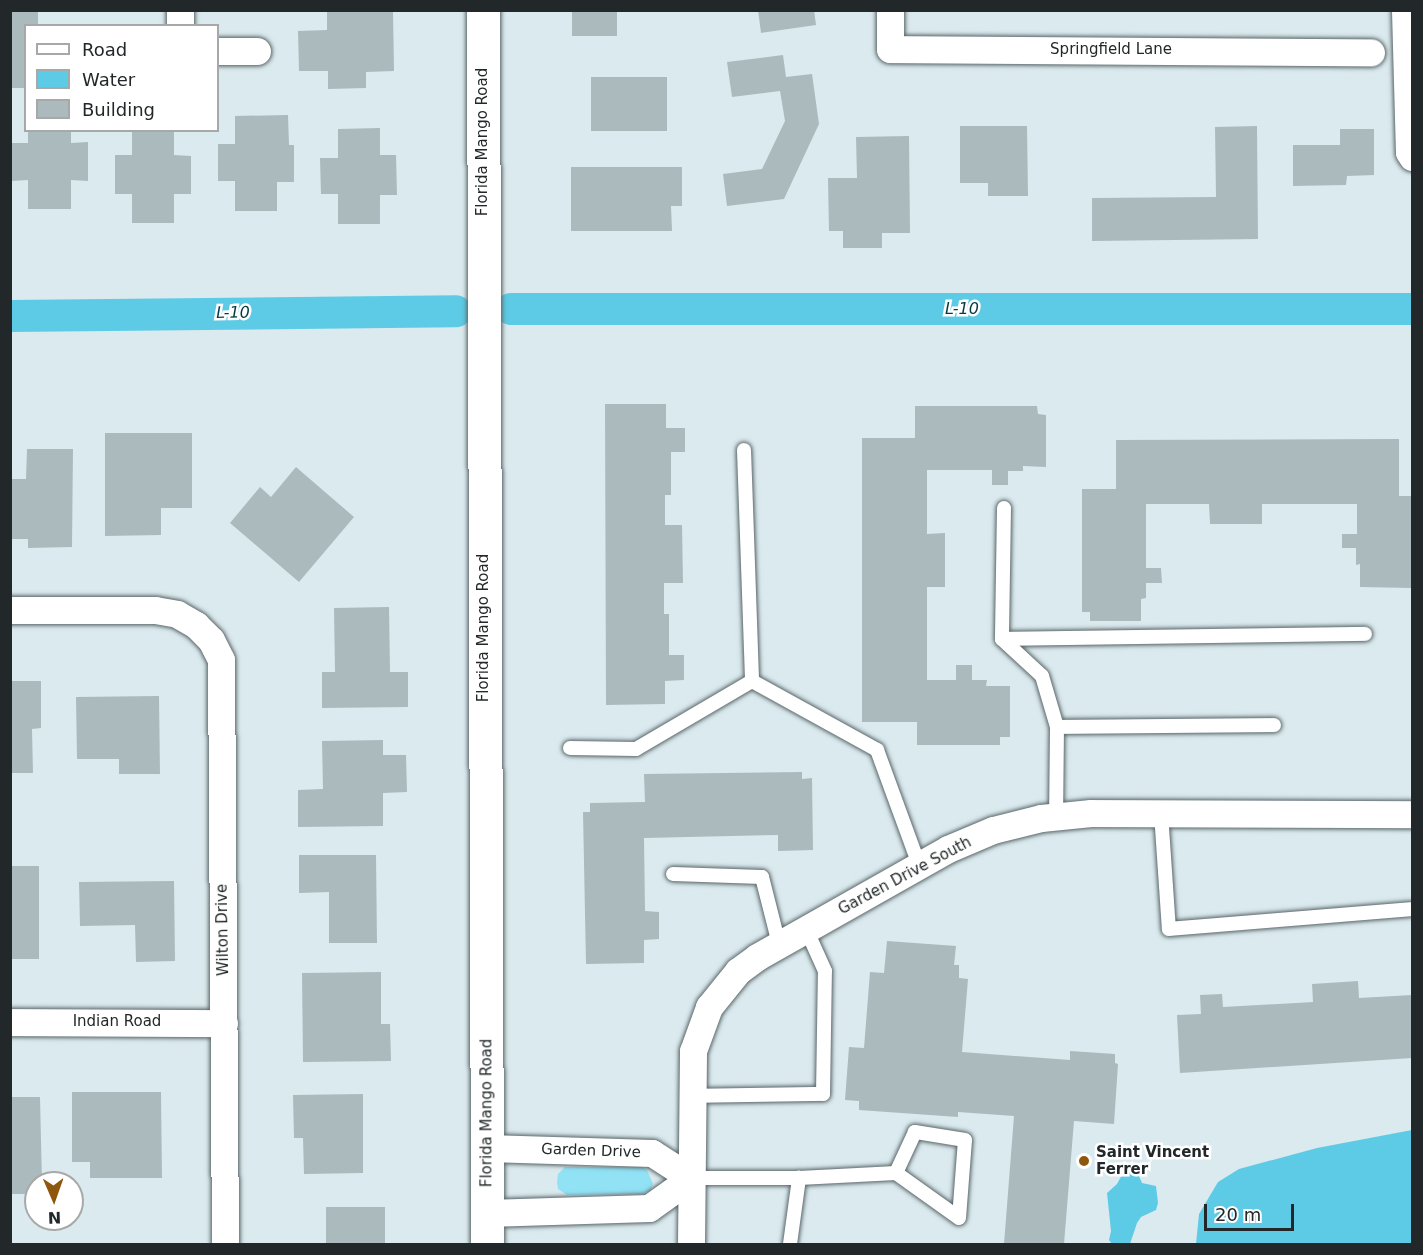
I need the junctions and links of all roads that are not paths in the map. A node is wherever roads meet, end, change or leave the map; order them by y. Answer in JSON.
{"nodes":[{"id":1,"x":483,"y":10,"type":"edge"},
{"id":2,"x":890,"y":10,"type":"edge"},
{"id":3,"x":1405,"y":10,"type":"edge"},
{"id":4,"x":219,"y":51,"type":"edge"},
{"id":5,"x":256,"y":51,"type":"dead end"},
{"id":6,"x":1371,"y":52,"type":"dead end"},
{"id":7,"x":1413,"y":157,"type":"edge"},
{"id":8,"x":744,"y":450,"type":"dead end"},
{"id":9,"x":1004,"y":508,"type":"dead end"},
{"id":10,"x":10,"y":610,"type":"edge"},
{"id":11,"x":1365,"y":634,"type":"dead end"},
{"id":12,"x":1002,"y":639,"type":"junction"},
{"id":13,"x":752,"y":681,"type":"junction"},
{"id":14,"x":1274,"y":725,"type":"dead end"},
{"id":15,"x":1058,"y":727,"type":"junction"},
{"id":16,"x":570,"y":748,"type":"dead end"},
{"id":17,"x":1161,"y":813,"type":"junction"},
{"id":18,"x":1413,"y":814,"type":"edge"},
{"id":19,"x":1056,"y":817,"type":"junction"},
{"id":20,"x":919,"y":866,"type":"junction"},
{"id":21,"x":673,"y":874,"type":"dead end"},
{"id":22,"x":1413,"y":909,"type":"edge"},
{"id":23,"x":806,"y":929,"type":"junction"},
{"id":24,"x":779,"y":944,"type":"junction"},
{"id":25,"x":10,"y":1022,"type":"edge"},
{"id":26,"x":224,"y":1023,"type":"junction"},
{"id":27,"x":691,"y":1096,"type":"junction"},
{"id":28,"x":487,"y":1148,"type":"junction"},
{"id":29,"x":896,"y":1173,"type":"junction"},
{"id":30,"x":691,"y":1178,"type":"junction"},
{"id":31,"x":799,"y":1178,"type":"junction"},
{"id":32,"x":487,"y":1229,"type":"edge"},
{"id":33,"x":225,"y":1245,"type":"edge"},
{"id":34,"x":691,"y":1245,"type":"edge"},
{"id":35,"x":790,"y":1245,"type":"edge"}],
"edges":[{"from":1,"to":28,"type":"street","name":"Florida Mango Road"},
{"from":2,"to":6,"type":"street","name":"Springfield Lane"},
{"from":3,"to":7,"type":"street"},
{"from":4,"to":5,"type":"street"},
{"from":8,"to":13,"type":"lane"},
{"from":9,"to":12,"type":"lane"},
{"from":10,"to":26,"type":"street","name":"Wilton Drive"},
{"from":11,"to":12,"type":"lane"},
{"from":12,"to":15,"type":"lane"},
{"from":13,"to":16,"type":"lane"},
{"from":13,"to":20,"type":"lane"},
{"from":14,"to":15,"type":"lane"},
{"from":15,"to":19,"type":"lane"},
{"from":17,"to":18,"type":"street","name":"Garden Drive South"},
{"from":17,"to":19,"type":"street","name":"Garden Drive South"},
{"from":17,"to":22,"type":"lane"},
{"from":19,"to":20,"type":"street","name":"Garden Drive South"},
{"from":20,"to":23,"type":"street","name":"Garden Drive South"},
{"from":21,"to":24,"type":"lane"},
{"from":23,"to":24,"type":"street","name":"Garden Drive South"},
{"from":23,"to":27,"type":"lane"},
{"from":24,"to":27,"type":"street","name":"Garden Drive South"},
{"from":25,"to":26,"type":"street","name":"Indian Road"},
{"from":26,"to":33,"type":"street","name":"Wilton Drive"},
{"from":27,"to":30,"type":"street","name":"Garden Drive South"},
{"from":28,"to":30,"type":"street","name":"Garden Drive"},
{"from":28,"to":32,"type":"street","name":"Florida Mango Road"},
{"from":29,"to":29,"type":"lane"},
{"from":29,"to":31,"type":"lane"},
{"from":30,"to":31,"type":"lane"},
{"from":30,"to":32,"type":"street"},
{"from":30,"to":34,"type":"street","name":"Garden Drive South"},
{"from":31,"to":35,"type":"lane"}]}
